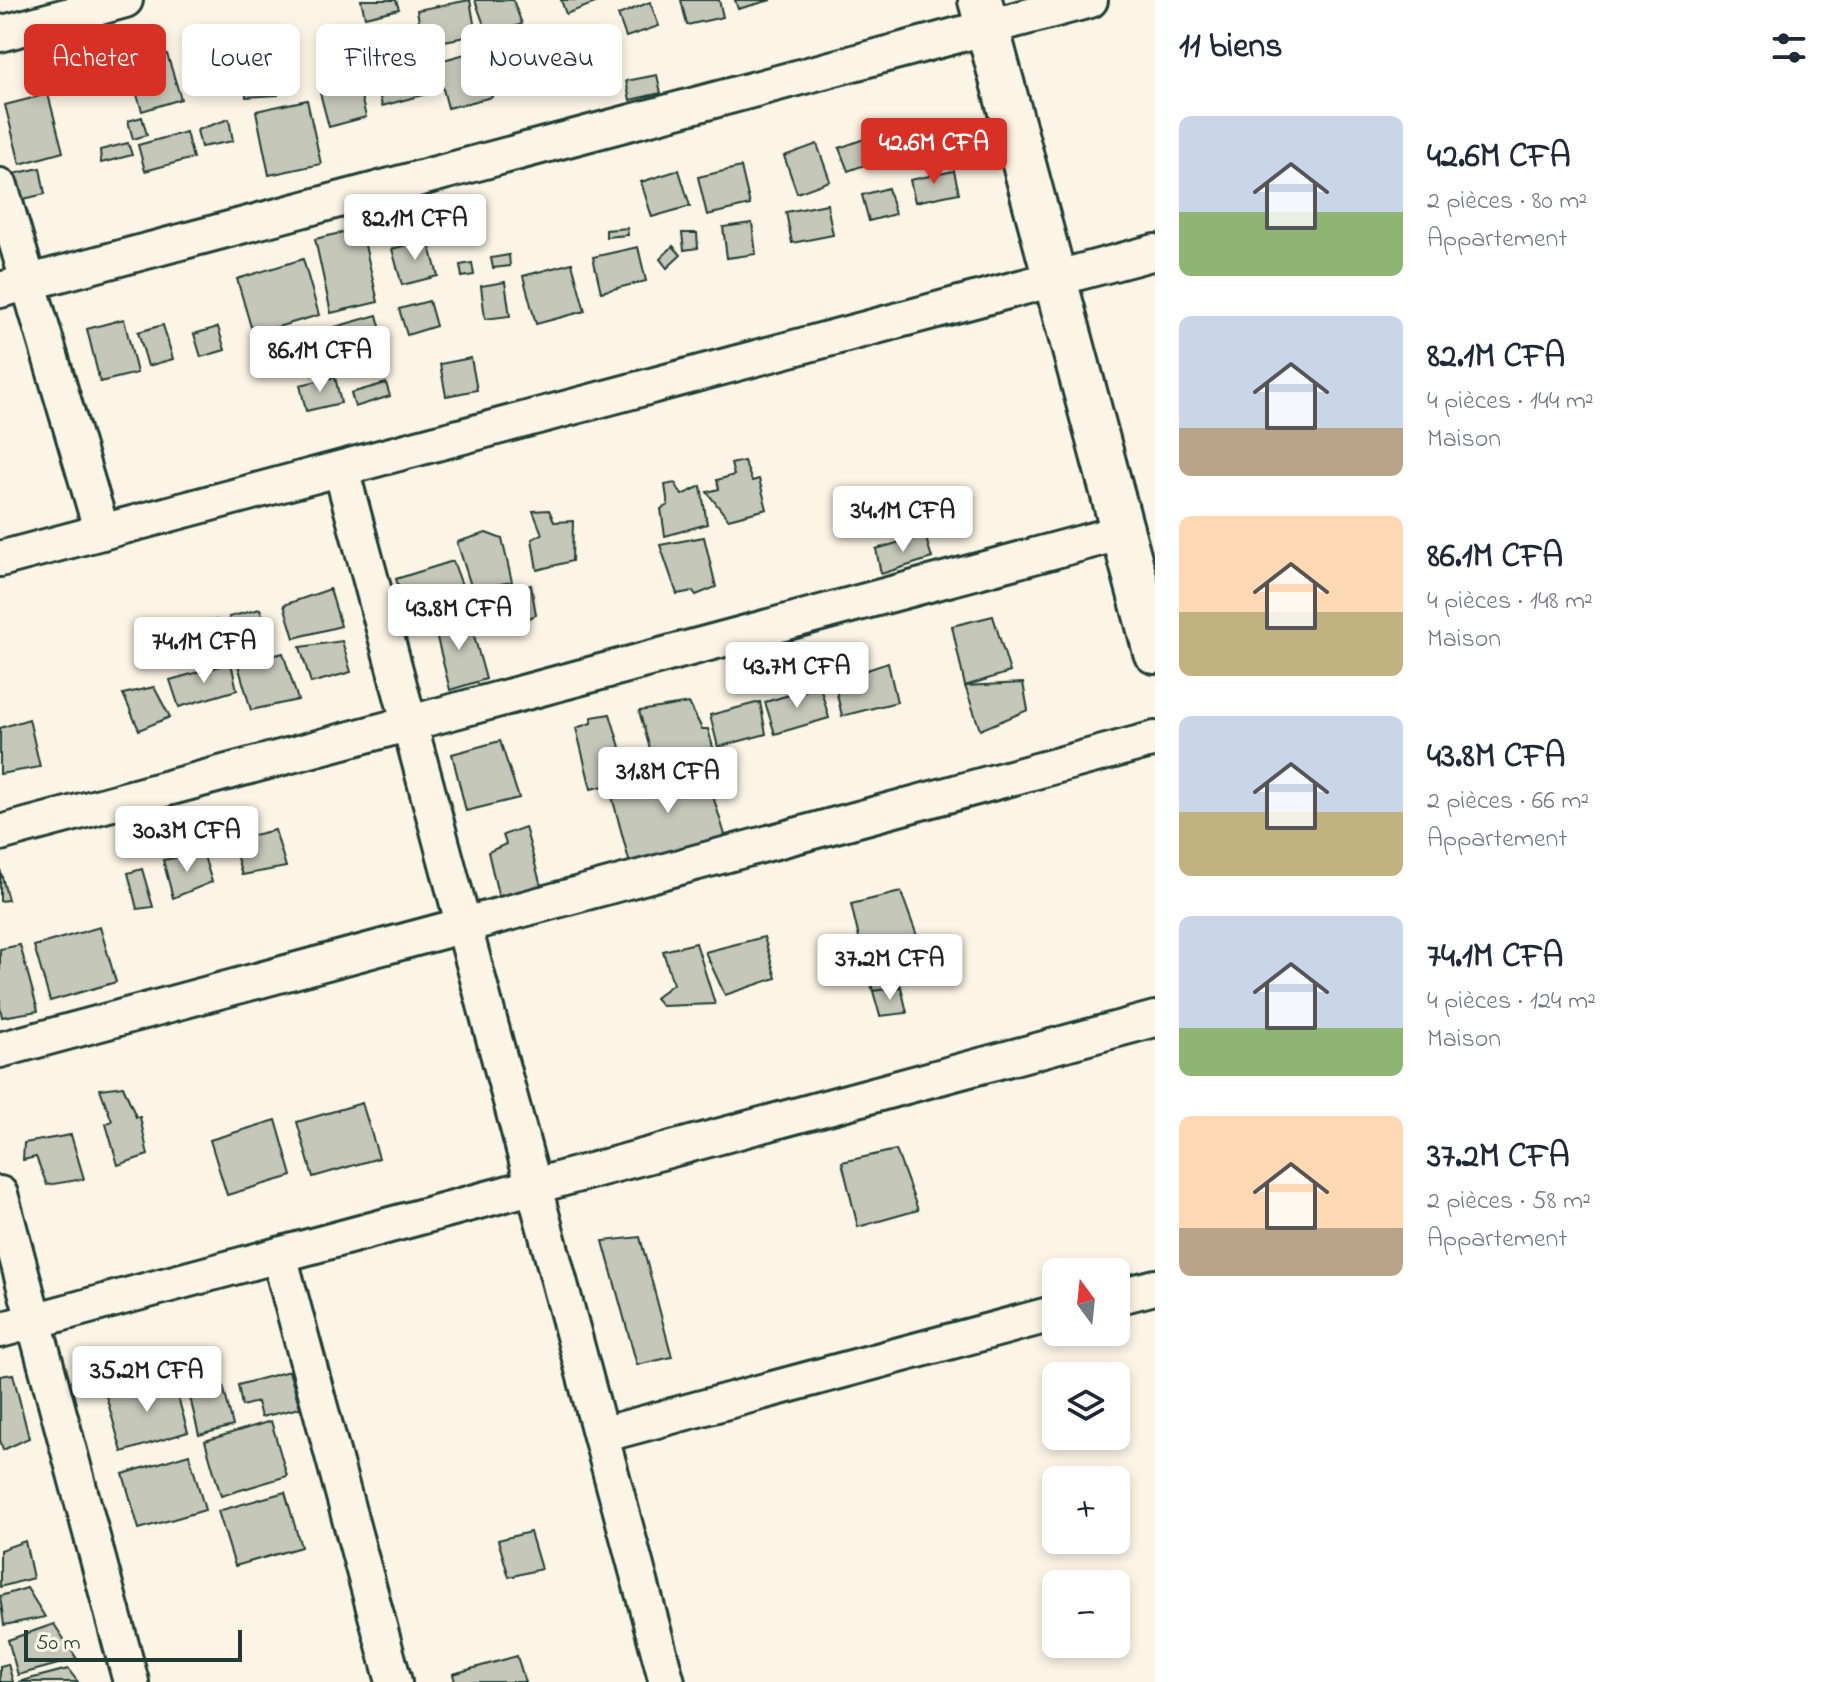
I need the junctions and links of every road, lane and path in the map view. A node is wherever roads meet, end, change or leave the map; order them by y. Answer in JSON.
{"nodes":[{"id":1,"x":125,"y":0,"type":"edge"},
{"id":2,"x":1090,"y":0,"type":"edge"},
{"id":3,"x":984,"y":14,"type":"edge"},
{"id":4,"x":0,"y":34,"type":"edge"},
{"id":5,"x":0,"y":186,"type":"edge"},
{"id":6,"x":1155,"y":252,"type":"edge"},
{"id":7,"x":1055,"y":278,"type":"junction"},
{"id":8,"x":15,"y":286,"type":"edge"},
{"id":9,"x":341,"y":469,"type":"junction"},
{"id":10,"x":102,"y":532,"type":"junction"},
{"id":11,"x":1123,"y":532,"type":"junction"},
{"id":12,"x":0,"y":559,"type":"edge"},
{"id":13,"x":1155,"y":652,"type":"edge"},
{"id":14,"x":410,"y":723,"type":"junction"},
{"id":15,"x":1155,"y":739,"type":"edge"},
{"id":16,"x":0,"y":833,"type":"edge"},
{"id":17,"x":464,"y":925,"type":"junction"},
{"id":18,"x":1155,"y":1019,"type":"edge"},
{"id":19,"x":0,"y":1050,"type":"edge"},
{"id":20,"x":534,"y":1186,"type":"junction"},
{"id":21,"x":0,"y":1194,"type":"edge"},
{"id":22,"x":279,"y":1255,"type":"junction"},
{"id":23,"x":1155,"y":1287,"type":"edge"},
{"id":24,"x":1130,"y":1293,"type":"edge"},
{"id":25,"x":1042,"y":1317,"type":"edge"},
{"id":26,"x":34,"y":1321,"type":"junction"},
{"id":27,"x":0,"y":1330,"type":"edge"},
{"id":28,"x":601,"y":1435,"type":"junction"},
{"id":29,"x":131,"y":1682,"type":"edge"},
{"id":30,"x":394,"y":1682,"type":"edge"},
{"id":31,"x":667,"y":1682,"type":"edge"}],
"edges":[{"from":1,"to":4,"type":"street"},
{"from":2,"to":3,"type":"street"},
{"from":3,"to":7,"type":"street"},
{"from":3,"to":8,"type":"street"},
{"from":5,"to":8,"type":"street"},
{"from":6,"to":7,"type":"street"},
{"from":7,"to":9,"type":"street"},
{"from":7,"to":11,"type":"street"},
{"from":8,"to":10,"type":"street"},
{"from":9,"to":10,"type":"street"},
{"from":9,"to":14,"type":"street"},
{"from":10,"to":12,"type":"street"},
{"from":11,"to":13,"type":"street"},
{"from":11,"to":14,"type":"street"},
{"from":14,"to":16,"type":"street"},
{"from":14,"to":17,"type":"street"},
{"from":15,"to":17,"type":"street"},
{"from":17,"to":19,"type":"street"},
{"from":17,"to":20,"type":"street"},
{"from":18,"to":20,"type":"street"},
{"from":20,"to":22,"type":"street"},
{"from":20,"to":28,"type":"street"},
{"from":21,"to":26,"type":"street"},
{"from":22,"to":26,"type":"street"},
{"from":22,"to":30,"type":"street"},
{"from":23,"to":24,"type":"street"},
{"from":25,"to":28,"type":"street"},
{"from":26,"to":27,"type":"street"},
{"from":26,"to":29,"type":"street"},
{"from":28,"to":31,"type":"street"}]}
